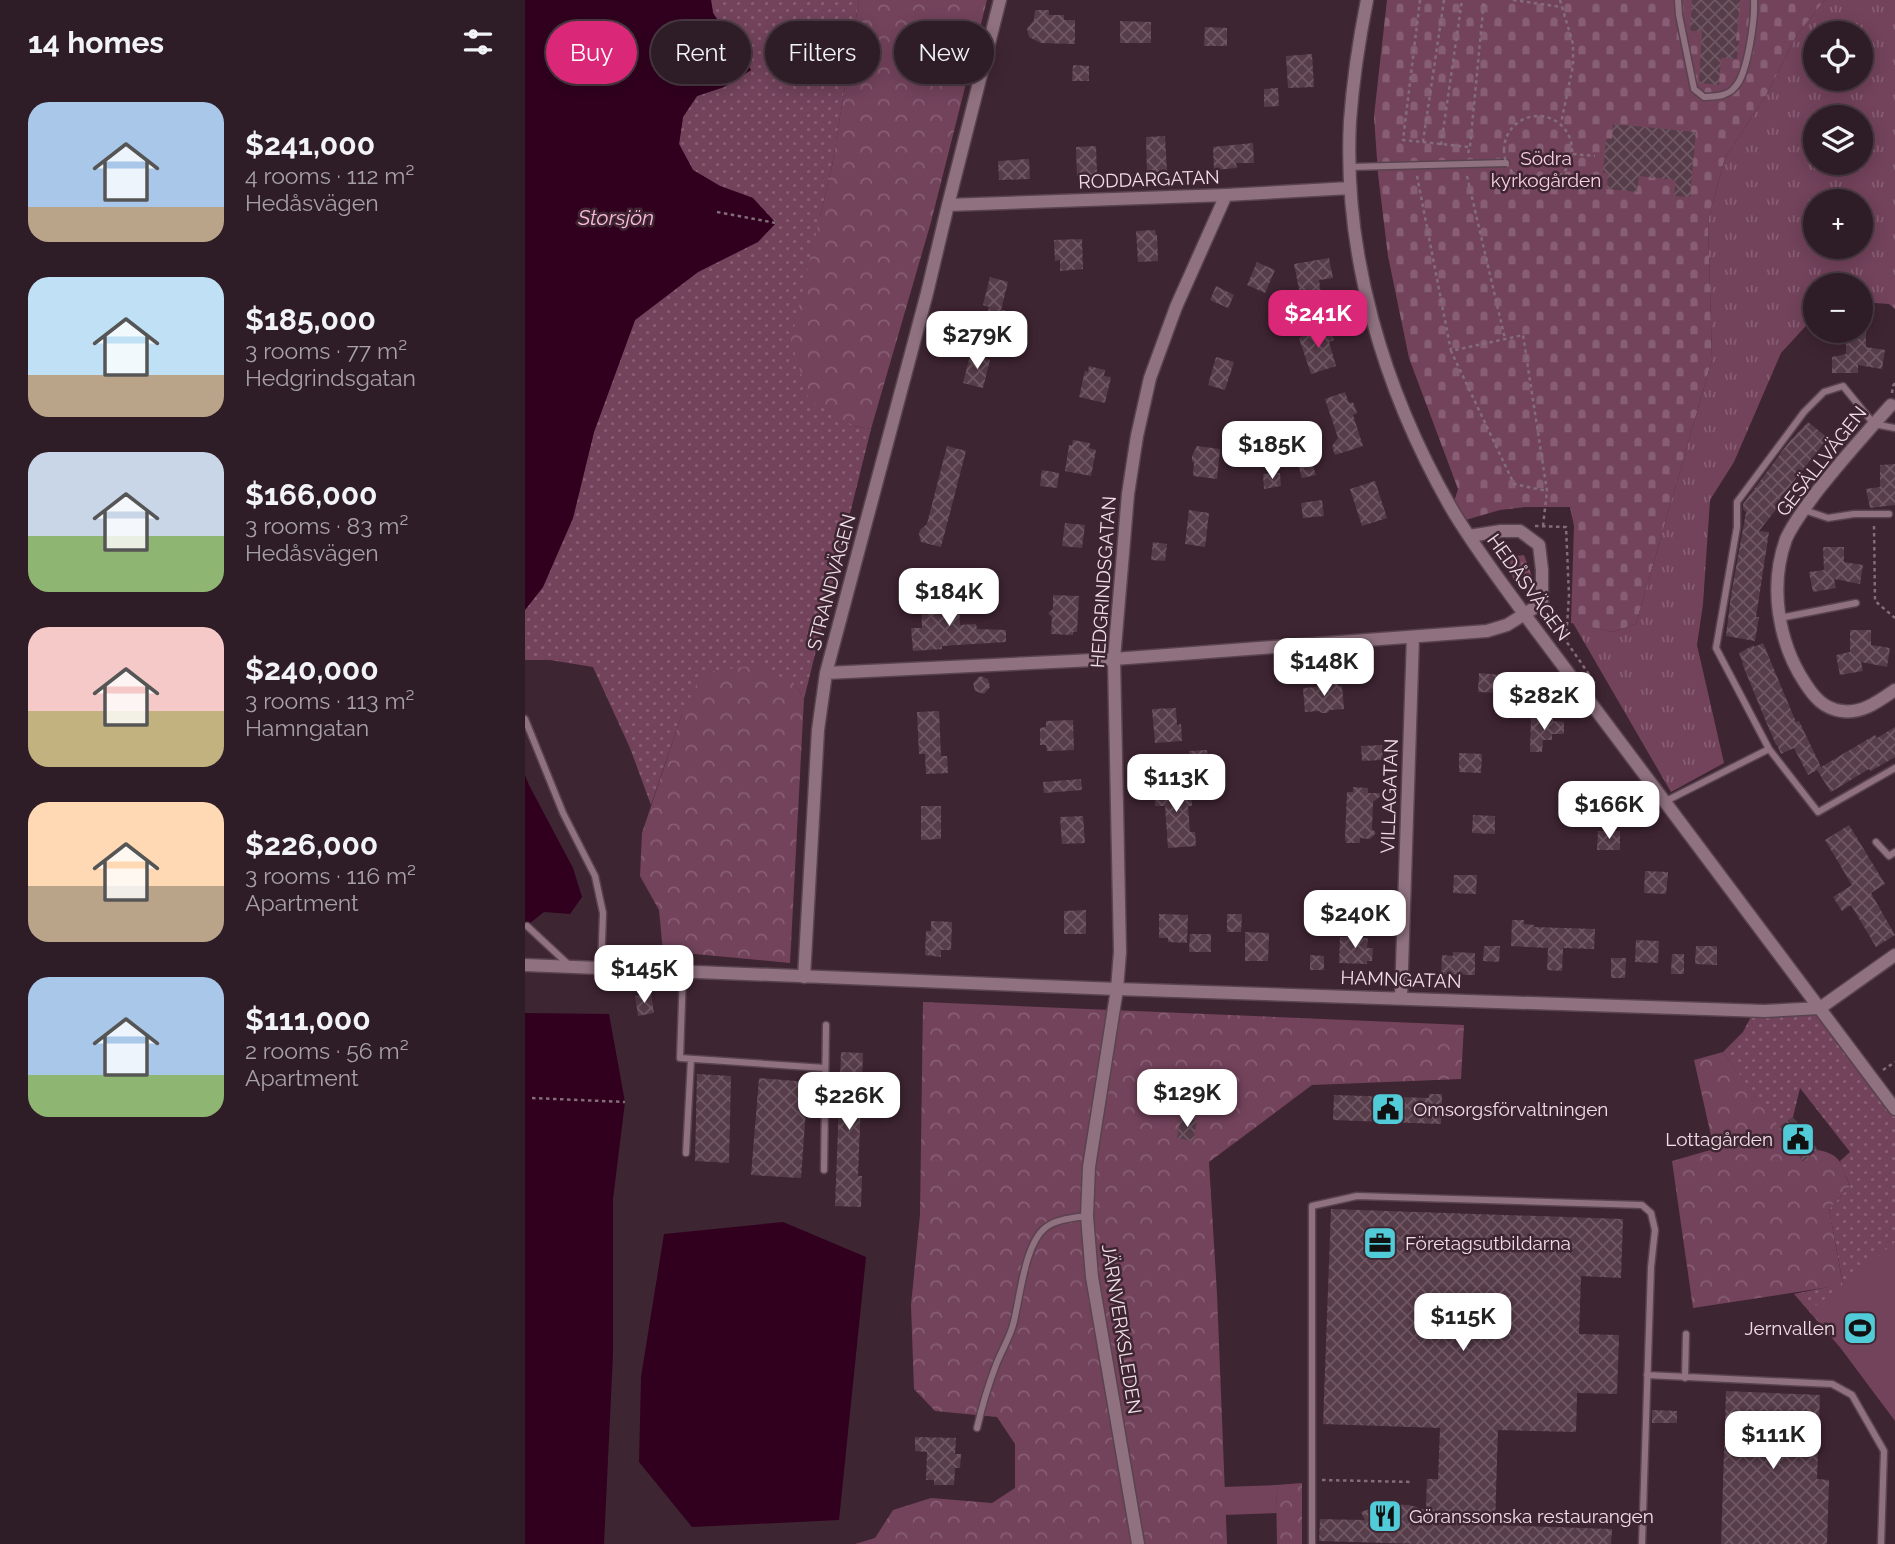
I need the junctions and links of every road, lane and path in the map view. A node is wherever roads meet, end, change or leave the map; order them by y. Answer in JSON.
{"nodes":[{"id":1,"x":1000,"y":0,"type":"edge"},
{"id":2,"x":1367,"y":0,"type":"edge"},
{"id":3,"x":1420,"y":0,"type":"edge"},
{"id":4,"x":1444,"y":0,"type":"edge"},
{"id":5,"x":1462,"y":0,"type":"edge"},
{"id":6,"x":1484,"y":0,"type":"edge"},
{"id":7,"x":1513,"y":0,"type":"edge"},
{"id":8,"x":1559,"y":0,"type":"edge"},
{"id":9,"x":1678,"y":0,"type":"edge"},
{"id":10,"x":1754,"y":0,"type":"edge"},
{"id":11,"x":1562,"y":7,"type":"junction"},
{"id":12,"x":1561,"y":124,"type":"junction"},
{"id":13,"x":1423,"y":142,"type":"junction"},
{"id":14,"x":1441,"y":145,"type":"junction"},
{"id":15,"x":1573,"y":154,"type":"junction"},
{"id":16,"x":1595,"y":156,"type":"dead end"},
{"id":17,"x":1464,"y":163,"type":"junction"},
{"id":18,"x":1506,"y":163,"type":"junction"},
{"id":19,"x":1415,"y":165,"type":"junction"},
{"id":20,"x":1350,"y":167,"type":"junction"},
{"id":21,"x":1350,"y":188,"type":"junction"},
{"id":22,"x":1226,"y":195,"type":"junction"},
{"id":23,"x":948,"y":205,"type":"junction"},
{"id":24,"x":717,"y":212,"type":"dead end"},
{"id":25,"x":776,"y":223,"type":"dead end"},
{"id":26,"x":1505,"y":339,"type":"junction"},
{"id":27,"x":1451,"y":351,"type":"junction"},
{"id":28,"x":1891,"y":405,"type":"dead end"},
{"id":29,"x":1874,"y":424,"type":"junction"},
{"id":30,"x":1895,"y":428,"type":"edge"},
{"id":31,"x":1547,"y":491,"type":"junction"},
{"id":32,"x":1804,"y":510,"type":"junction"},
{"id":33,"x":1889,"y":514,"type":"dead end"},
{"id":34,"x":1874,"y":515,"type":"junction"},
{"id":35,"x":1531,"y":526,"type":"dead end"},
{"id":36,"x":1543,"y":526,"type":"junction"},
{"id":37,"x":1469,"y":536,"type":"junction"},
{"id":38,"x":1856,"y":603,"type":"dead end"},
{"id":39,"x":1525,"y":615,"type":"junction"},
{"id":40,"x":1780,"y":618,"type":"junction"},
{"id":41,"x":1895,"y":618,"type":"edge"},
{"id":42,"x":1413,"y":638,"type":"junction"},
{"id":43,"x":1114,"y":659,"type":"junction"},
{"id":44,"x":826,"y":673,"type":"junction"},
{"id":45,"x":1595,"y":683,"type":"dead end"},
{"id":46,"x":1895,"y":690,"type":"edge"},
{"id":47,"x":525,"y":719,"type":"edge"},
{"id":48,"x":1769,"y":749,"type":"junction"},
{"id":49,"x":1895,"y":768,"type":"edge"},
{"id":50,"x":1666,"y":802,"type":"junction"},
{"id":51,"x":1876,"y":842,"type":"dead end"},
{"id":52,"x":1895,"y":852,"type":"edge"},
{"id":53,"x":527,"y":926,"type":"edge"},
{"id":54,"x":1895,"y":955,"type":"edge"},
{"id":55,"x":525,"y":965,"type":"edge"},
{"id":56,"x":570,"y":966,"type":"junction"},
{"id":57,"x":601,"y":968,"type":"junction"},
{"id":58,"x":683,"y":971,"type":"junction"},
{"id":59,"x":804,"y":977,"type":"junction"},
{"id":60,"x":1117,"y":989,"type":"junction"},
{"id":61,"x":1401,"y":998,"type":"junction"},
{"id":62,"x":1820,"y":1008,"type":"junction"},
{"id":63,"x":826,"y":1025,"type":"dead end"},
{"id":64,"x":691,"y":1059,"type":"junction"},
{"id":65,"x":1895,"y":1062,"type":"edge"},
{"id":66,"x":825,"y":1068,"type":"junction"},
{"id":67,"x":1878,"y":1073,"type":"dead end"},
{"id":68,"x":532,"y":1098,"type":"dead end"},
{"id":69,"x":625,"y":1102,"type":"dead end"},
{"id":70,"x":1895,"y":1109,"type":"edge"},
{"id":71,"x":1096,"y":1118,"type":"joint"},
{"id":72,"x":686,"y":1153,"type":"dead end"},
{"id":73,"x":824,"y":1170,"type":"dead end"},
{"id":74,"x":1087,"y":1216,"type":"junction"},
{"id":75,"x":1686,"y":1334,"type":"dead end"},
{"id":76,"x":1647,"y":1375,"type":"junction"},
{"id":77,"x":1685,"y":1378,"type":"junction"},
{"id":78,"x":977,"y":1428,"type":"dead end"},
{"id":79,"x":1312,"y":1480,"type":"junction"},
{"id":80,"x":1413,"y":1482,"type":"dead end"},
{"id":81,"x":1138,"y":1544,"type":"edge"},
{"id":82,"x":1312,"y":1544,"type":"edge"},
{"id":83,"x":1642,"y":1544,"type":"edge"},
{"id":84,"x":1881,"y":1544,"type":"edge"}],
"edges":[{"from":1,"to":23,"type":"street","name":"STRANDVÄGEN"},
{"from":2,"to":20,"type":"street","name":"HEDÅSVÄGEN"},
{"from":3,"to":13,"type":"path"},
{"from":4,"to":13,"type":"path"},
{"from":5,"to":14,"type":"path"},
{"from":6,"to":14,"type":"path"},
{"from":7,"to":11,"type":"path"},
{"from":8,"to":11,"type":"path"},
{"from":9,"to":10,"type":"lane"},
{"from":11,"to":12,"type":"path"},
{"from":12,"to":15,"type":"path"},
{"from":12,"to":18,"type":"path"},
{"from":13,"to":14,"type":"path"},
{"from":15,"to":16,"type":"path"},
{"from":15,"to":18,"type":"path"},
{"from":17,"to":18,"type":"lane"},
{"from":17,"to":19,"type":"lane"},
{"from":17,"to":26,"type":"path"},
{"from":19,"to":20,"type":"lane"},
{"from":19,"to":27,"type":"path"},
{"from":20,"to":21,"type":"street","name":"HEDÅSVÄGEN"},
{"from":21,"to":22,"type":"street","name":"RODDARGATAN"},
{"from":21,"to":37,"type":"street","name":"HEDÅSVÄGEN"},
{"from":22,"to":23,"type":"street","name":"RODDARGATAN"},
{"from":22,"to":43,"type":"street","name":"HEDGRINDSGATAN"},
{"from":23,"to":44,"type":"street","name":"STRANDVÄGEN"},
{"from":24,"to":25,"type":"path"},
{"from":26,"to":27,"type":"path"},
{"from":26,"to":31,"type":"path"},
{"from":27,"to":31,"type":"path"},
{"from":28,"to":29,"type":"street","name":"GESÄLLVÄGEN"},
{"from":29,"to":30,"type":"lane"},
{"from":29,"to":32,"type":"street","name":"GESÄLLVÄGEN"},
{"from":29,"to":48,"type":"lane"},
{"from":31,"to":36,"type":"path"},
{"from":32,"to":34,"type":"lane"},
{"from":32,"to":40,"type":"street","name":"GESÄLLVÄGEN"},
{"from":33,"to":34,"type":"lane"},
{"from":34,"to":41,"type":"path"},
{"from":35,"to":36,"type":"path"},
{"from":36,"to":45,"type":"path"},
{"from":37,"to":39,"type":"street","name":"HEDÅSVÄGEN"},
{"from":37,"to":39,"type":"street"},
{"from":38,"to":40,"type":"lane"},
{"from":39,"to":42,"type":"street"},
{"from":39,"to":50,"type":"street","name":"HEDÅSVÄGEN"},
{"from":40,"to":46,"type":"street","name":"GESÄLLVÄGEN"},
{"from":42,"to":43,"type":"street"},
{"from":42,"to":61,"type":"street","name":"VILLAGATAN"},
{"from":43,"to":44,"type":"street"},
{"from":43,"to":60,"type":"street","name":"HEDGRINDSGATAN"},
{"from":44,"to":59,"type":"street","name":"STRANDVÄGEN"},
{"from":47,"to":57,"type":"lane"},
{"from":48,"to":49,"type":"lane"},
{"from":48,"to":50,"type":"lane"},
{"from":50,"to":62,"type":"street","name":"HEDÅSVÄGEN"},
{"from":51,"to":52,"type":"lane"},
{"from":53,"to":56,"type":"lane"},
{"from":54,"to":62,"type":"street"},
{"from":55,"to":56,"type":"street","name":"HAMNGATAN"},
{"from":56,"to":57,"type":"street","name":"HAMNGATAN"},
{"from":57,"to":58,"type":"street","name":"HAMNGATAN"},
{"from":58,"to":59,"type":"street","name":"HAMNGATAN"},
{"from":58,"to":64,"type":"lane"},
{"from":59,"to":60,"type":"street","name":"HAMNGATAN"},
{"from":60,"to":61,"type":"street","name":"HAMNGATAN"},
{"from":60,"to":71,"type":"street","name":"HEDGRINDSGATAN"},
{"from":61,"to":62,"type":"street","name":"HAMNGATAN"},
{"from":62,"to":70,"type":"street","name":"HEDÅSVÄGEN"},
{"from":63,"to":66,"type":"lane"},
{"from":64,"to":66,"type":"lane"},
{"from":64,"to":72,"type":"lane"},
{"from":65,"to":67,"type":"path"},
{"from":66,"to":73,"type":"lane"},
{"from":68,"to":69,"type":"path"},
{"from":71,"to":74,"type":"street","name":"JÄRNVERKSLEDEN"},
{"from":74,"to":78,"type":"lane"},
{"from":74,"to":81,"type":"street","name":"JÄRNVERKSLEDEN"},
{"from":75,"to":77,"type":"lane"},
{"from":76,"to":77,"type":"lane"},
{"from":76,"to":79,"type":"lane"},
{"from":76,"to":83,"type":"lane"},
{"from":77,"to":84,"type":"lane"},
{"from":79,"to":80,"type":"path"},
{"from":79,"to":82,"type":"lane"}]}
